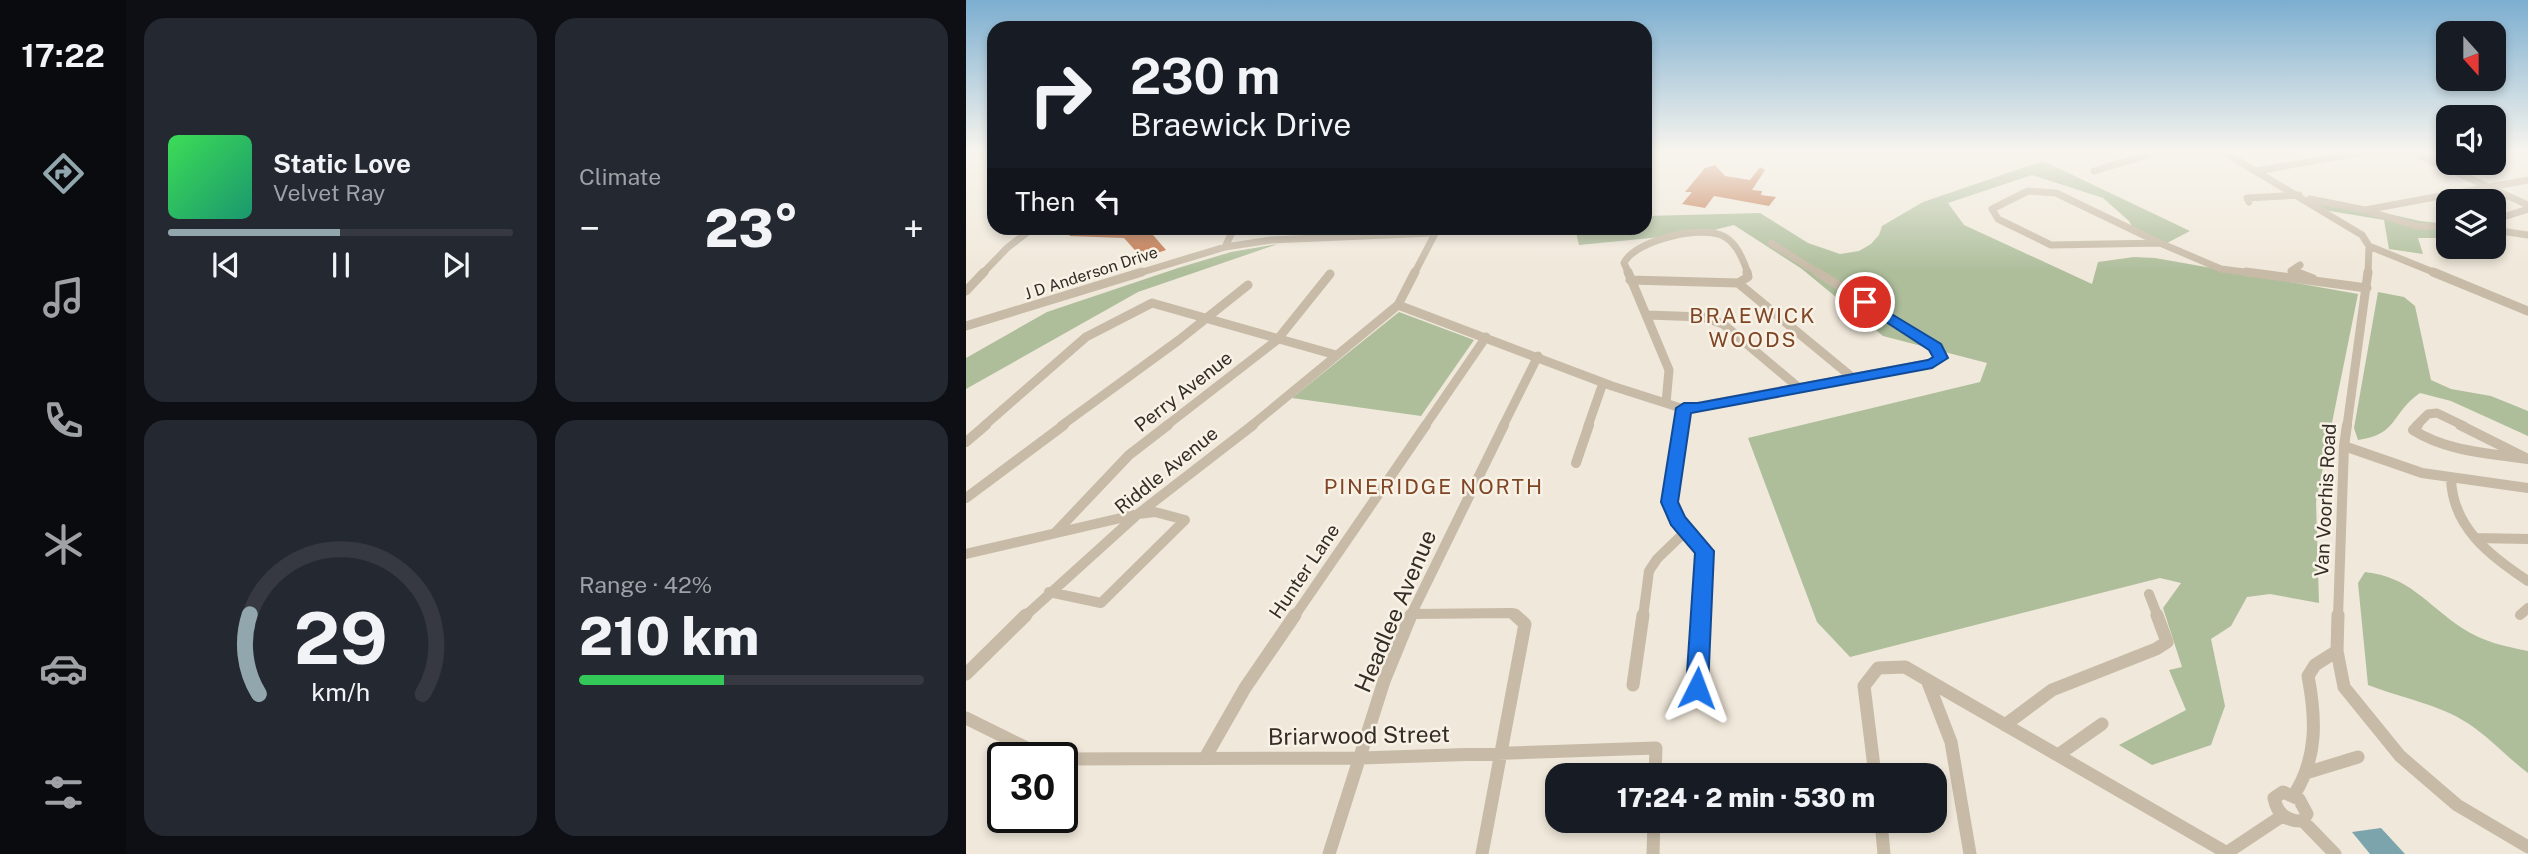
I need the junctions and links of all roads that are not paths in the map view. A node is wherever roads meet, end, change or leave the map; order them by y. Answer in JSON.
{"nodes":[{"id":1,"x":2292,"y":191,"type":"edge"},
{"id":2,"x":2469,"y":191,"type":"edge"},
{"id":3,"x":2497,"y":191,"type":"edge"},
{"id":4,"x":2303,"y":197,"type":"junction"},
{"id":5,"x":2249,"y":202,"type":"dead end"},
{"id":6,"x":2528,"y":207,"type":"edge"},
{"id":7,"x":2365,"y":210,"type":"junction"},
{"id":8,"x":2506,"y":215,"type":"edge"},
{"id":9,"x":2436,"y":227,"type":"edge"},
{"id":10,"x":2506,"y":232,"type":"edge"},
{"id":11,"x":1024,"y":235,"type":"edge"},
{"id":12,"x":1231,"y":235,"type":"edge"},
{"id":13,"x":1354,"y":235,"type":"edge"},
{"id":14,"x":1433,"y":235,"type":"edge"},
{"id":15,"x":2528,"y":235,"type":"edge"},
{"id":16,"x":1772,"y":243,"type":"dead end"},
{"id":17,"x":2160,"y":243,"type":"junction"},
{"id":18,"x":2369,"y":246,"type":"junction"},
{"id":19,"x":1226,"y":247,"type":"junction"},
{"id":20,"x":2300,"y":265,"type":"dead end"},
{"id":21,"x":1330,"y":274,"type":"dead end"},
{"id":22,"x":1630,"y":281,"type":"junction"},
{"id":23,"x":1738,"y":283,"type":"junction"},
{"id":24,"x":2319,"y":283,"type":"junction"},
{"id":25,"x":1248,"y":285,"type":"dead end"},
{"id":26,"x":2367,"y":288,"type":"junction"},
{"id":27,"x":966,"y":291,"type":"edge"},
{"id":28,"x":1398,"y":305,"type":"junction"},
{"id":29,"x":2528,"y":311,"type":"edge"},
{"id":30,"x":1647,"y":315,"type":"junction"},
{"id":31,"x":1206,"y":320,"type":"junction"},
{"id":32,"x":966,"y":326,"type":"edge"},
{"id":33,"x":1486,"y":337,"type":"junction"},
{"id":34,"x":1277,"y":340,"type":"junction"},
{"id":35,"x":1336,"y":355,"type":"junction"},
{"id":36,"x":1538,"y":356,"type":"junction"},
{"id":37,"x":1853,"y":378,"type":"junction"},
{"id":38,"x":1602,"y":383,"type":"junction"},
{"id":39,"x":1798,"y":387,"type":"junction"},
{"id":40,"x":1666,"y":403,"type":"junction"},
{"id":41,"x":1684,"y":408,"type":"junction"},
{"id":42,"x":966,"y":442,"type":"edge"},
{"id":43,"x":2344,"y":446,"type":"junction"},
{"id":44,"x":2528,"y":459,"type":"edge"},
{"id":45,"x":1576,"y":463,"type":"dead end"},
{"id":46,"x":2451,"y":478,"type":"junction"},
{"id":47,"x":2528,"y":488,"type":"edge"},
{"id":48,"x":966,"y":498,"type":"edge"},
{"id":49,"x":1138,"y":514,"type":"junction"},
{"id":50,"x":1686,"y":531,"type":"junction"},
{"id":51,"x":1054,"y":533,"type":"junction"},
{"id":52,"x":2475,"y":538,"type":"junction"},
{"id":53,"x":2528,"y":539,"type":"edge"},
{"id":54,"x":966,"y":554,"type":"edge"},
{"id":55,"x":2528,"y":581,"type":"edge"},
{"id":56,"x":1049,"y":592,"type":"junction"},
{"id":57,"x":2149,"y":594,"type":"dead end"},
{"id":58,"x":1411,"y":614,"type":"junction"},
{"id":59,"x":2337,"y":651,"type":"junction"},
{"id":60,"x":966,"y":674,"type":"edge"},
{"id":61,"x":1927,"y":679,"type":"junction"},
{"id":62,"x":1633,"y":685,"type":"dead end"},
{"id":63,"x":1697,"y":688,"type":"dead end"},
{"id":64,"x":966,"y":718,"type":"edge"},
{"id":65,"x":2102,"y":724,"type":"dead end"},
{"id":66,"x":2006,"y":725,"type":"junction"},
{"id":67,"x":1015,"y":742,"type":"edge"},
{"id":68,"x":1503,"y":751,"type":"junction"},
{"id":69,"x":2058,"y":755,"type":"junction"},
{"id":70,"x":2358,"y":757,"type":"dead end"},
{"id":71,"x":1205,"y":758,"type":"junction"},
{"id":72,"x":1361,"y":758,"type":"junction"},
{"id":73,"x":1078,"y":759,"type":"edge"},
{"id":74,"x":1655,"y":763,"type":"edge"},
{"id":75,"x":1874,"y":763,"type":"edge"},
{"id":76,"x":2309,"y":772,"type":"junction"},
{"id":77,"x":2294,"y":796,"type":"junction"},
{"id":78,"x":2282,"y":816,"type":"junction"},
{"id":79,"x":2303,"y":821,"type":"junction"},
{"id":80,"x":1654,"y":833,"type":"edge"},
{"id":81,"x":1882,"y":833,"type":"edge"},
{"id":82,"x":2527,"y":846,"type":"edge"},
{"id":83,"x":2226,"y":853,"type":"edge"},
{"id":84,"x":1329,"y":854,"type":"edge"},
{"id":85,"x":1482,"y":854,"type":"edge"},
{"id":86,"x":1653,"y":854,"type":"edge"},
{"id":87,"x":1884,"y":854,"type":"edge"},
{"id":88,"x":1970,"y":854,"type":"edge"},
{"id":89,"x":2335,"y":854,"type":"edge"}],
"edges":[{"from":1,"to":4,"type":"street"},
{"from":2,"to":7,"type":"street"},
{"from":3,"to":6,"type":"street"},
{"from":4,"to":5,"type":"street"},
{"from":4,"to":7,"type":"street"},
{"from":4,"to":18,"type":"street"},
{"from":6,"to":8,"type":"street"},
{"from":7,"to":9,"type":"street"},
{"from":10,"to":15,"type":"street"},
{"from":11,"to":27,"type":"street"},
{"from":12,"to":19,"type":"street"},
{"from":13,"to":19,"type":"street","name":"J D Anderson Drive"},
{"from":14,"to":28,"type":"street"},
{"from":16,"to":37,"type":"street"},
{"from":17,"to":17,"type":"street"},
{"from":17,"to":24,"type":"street"},
{"from":18,"to":26,"type":"street","name":"Van Voorhis Road"},
{"from":18,"to":29,"type":"street"},
{"from":19,"to":32,"type":"street","name":"J D Anderson Drive"},
{"from":20,"to":24,"type":"street"},
{"from":21,"to":34,"type":"street","name":"Perry Avenue"},
{"from":22,"to":23,"type":"street"},
{"from":22,"to":23,"type":"street"},
{"from":22,"to":30,"type":"street"},
{"from":23,"to":37,"type":"street"},
{"from":24,"to":26,"type":"street"},
{"from":25,"to":31,"type":"street"},
{"from":26,"to":43,"type":"street","name":"Van Voorhis Road"},
{"from":28,"to":33,"type":"street"},
{"from":28,"to":35,"type":"street","name":"Riddle Avenue"},
{"from":30,"to":39,"type":"street"},
{"from":30,"to":40,"type":"street"},
{"from":31,"to":34,"type":"street"},
{"from":31,"to":42,"type":"street"},
{"from":31,"to":48,"type":"street"},
{"from":33,"to":36,"type":"street"},
{"from":33,"to":71,"type":"street","name":"Hunter Lane"},
{"from":34,"to":35,"type":"street"},
{"from":34,"to":51,"type":"street","name":"Perry Avenue"},
{"from":35,"to":49,"type":"street","name":"Riddle Avenue"},
{"from":36,"to":38,"type":"street"},
{"from":36,"to":58,"type":"street","name":"Headlee Avenue"},
{"from":37,"to":39,"type":"street"},
{"from":38,"to":40,"type":"street"},
{"from":38,"to":45,"type":"street"},
{"from":39,"to":41,"type":"street"},
{"from":40,"to":41,"type":"street"},
{"from":41,"to":50,"type":"street"},
{"from":43,"to":46,"type":"street"},
{"from":43,"to":59,"type":"street","name":"Van Voorhis Road"},
{"from":44,"to":44,"type":"street"},
{"from":46,"to":47,"type":"street"},
{"from":46,"to":52,"type":"street"},
{"from":49,"to":51,"type":"street"},
{"from":49,"to":56,"type":"street","name":"Riddle Avenue"},
{"from":49,"to":56,"type":"street"},
{"from":50,"to":62,"type":"street"},
{"from":50,"to":63,"type":"street"},
{"from":51,"to":54,"type":"street"},
{"from":52,"to":53,"type":"street"},
{"from":52,"to":55,"type":"street"},
{"from":56,"to":60,"type":"street","name":"Riddle Avenue"},
{"from":57,"to":66,"type":"street"},
{"from":58,"to":68,"type":"street"},
{"from":58,"to":72,"type":"street","name":"Headlee Avenue"},
{"from":59,"to":76,"type":"street"},
{"from":59,"to":82,"type":"street","name":"Van Voorhis Road"},
{"from":61,"to":66,"type":"street"},
{"from":61,"to":75,"type":"street"},
{"from":61,"to":88,"type":"street"},
{"from":64,"to":67,"type":"street"},
{"from":65,"to":69,"type":"street"},
{"from":66,"to":69,"type":"street"},
{"from":68,"to":72,"type":"street","name":"Briarwood Street"},
{"from":68,"to":74,"type":"street","name":"Briarwood Street"},
{"from":68,"to":85,"type":"street"},
{"from":69,"to":83,"type":"street"},
{"from":70,"to":76,"type":"street"},
{"from":71,"to":72,"type":"street","name":"Briarwood Street"},
{"from":71,"to":73,"type":"street","name":"Briarwood Street"},
{"from":72,"to":84,"type":"street","name":"Headlee Avenue"},
{"from":76,"to":77,"type":"street"},
{"from":77,"to":78,"type":"street"},
{"from":77,"to":79,"type":"street"},
{"from":78,"to":79,"type":"street"},
{"from":78,"to":83,"type":"street"},
{"from":79,"to":89,"type":"street"},
{"from":80,"to":86,"type":"street"},
{"from":81,"to":87,"type":"street"}]}
